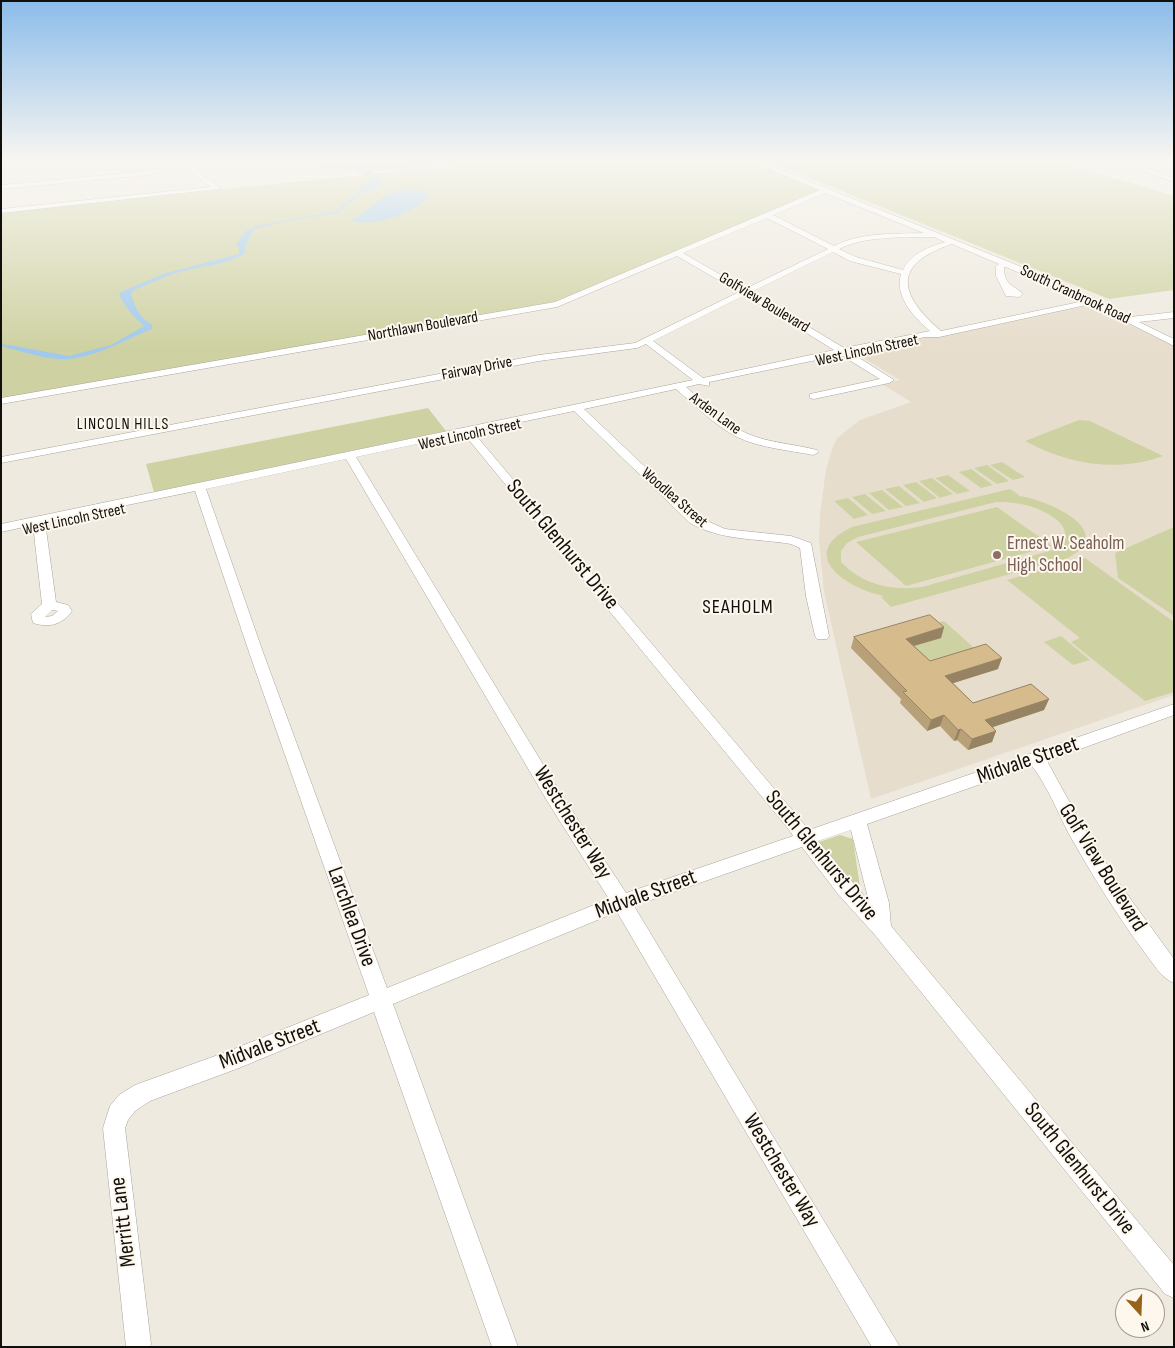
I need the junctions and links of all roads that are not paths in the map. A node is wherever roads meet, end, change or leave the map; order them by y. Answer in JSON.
{"nodes":[{"id":1,"x":748,"y":223,"type":"edge"},
{"id":2,"x":786,"y":223,"type":"edge"},
{"id":3,"x":906,"y":223,"type":"edge"},
{"id":4,"x":935,"y":235,"type":"junction"},
{"id":5,"x":952,"y":242,"type":"junction"},
{"id":6,"x":832,"y":248,"type":"junction"},
{"id":7,"x":677,"y":254,"type":"junction"},
{"id":8,"x":1007,"y":264,"type":"junction"},
{"id":9,"x":905,"y":273,"type":"junction"},
{"id":10,"x":1007,"y":287,"type":"dead end"},
{"id":11,"x":744,"y":292,"type":"junction"},
{"id":12,"x":1094,"y":301,"type":"junction"},
{"id":13,"x":1174,"y":315,"type":"edge"},
{"id":14,"x":1130,"y":320,"type":"junction"},
{"id":15,"x":939,"y":334,"type":"junction"},
{"id":16,"x":647,"y":341,"type":"junction"},
{"id":17,"x":1174,"y":343,"type":"edge"},
{"id":18,"x":846,"y":353,"type":"junction"},
{"id":19,"x":704,"y":383,"type":"junction"},
{"id":20,"x":680,"y":388,"type":"junction"},
{"id":21,"x":814,"y":396,"type":"dead end"},
{"id":22,"x":1,"y":401,"type":"edge"},
{"id":23,"x":579,"y":410,"type":"junction"},
{"id":24,"x":468,"y":433,"type":"junction"},
{"id":25,"x":813,"y":452,"type":"dead end"},
{"id":26,"x":351,"y":458,"type":"junction"},
{"id":27,"x":1,"y":460,"type":"edge"},
{"id":28,"x":200,"y":490,"type":"junction"},
{"id":29,"x":40,"y":524,"type":"junction"},
{"id":30,"x":1,"y":528,"type":"edge"},
{"id":31,"x":1,"y":535,"type":"edge"},
{"id":32,"x":49,"y":605,"type":"dead end"},
{"id":33,"x":822,"y":636,"type":"dead end"},
{"id":34,"x":1174,"y":709,"type":"edge"},
{"id":35,"x":1036,"y":759,"type":"junction"},
{"id":36,"x":857,"y":821,"type":"junction"},
{"id":37,"x":806,"y":839,"type":"junction"},
{"id":38,"x":622,"y":902,"type":"junction"},
{"id":39,"x":882,"y":929,"type":"junction"},
{"id":40,"x":1174,"y":974,"type":"edge"},
{"id":41,"x":381,"y":1001,"type":"junction"},
{"id":42,"x":127,"y":1103,"type":"joint"},
{"id":43,"x":1174,"y":1285,"type":"edge"},
{"id":44,"x":138,"y":1344,"type":"dead end"},
{"id":45,"x":505,"y":1347,"type":"edge"},
{"id":46,"x":888,"y":1347,"type":"edge"}],
"edges":[{"from":1,"to":7,"type":"street","name":"Northlawn Boulevard"},
{"from":2,"to":6,"type":"street"},
{"from":3,"to":4,"type":"street","name":"South Cranbrook Road"},
{"from":4,"to":5,"type":"street","name":"South Cranbrook Road"},
{"from":4,"to":6,"type":"street","name":"Fairway Drive"},
{"from":5,"to":8,"type":"street","name":"South Cranbrook Road"},
{"from":5,"to":9,"type":"street"},
{"from":6,"to":9,"type":"street"},
{"from":6,"to":11,"type":"street","name":"Fairway Drive"},
{"from":7,"to":11,"type":"street","name":"Golfview Boulevard"},
{"from":7,"to":22,"type":"street","name":"Northlawn Boulevard"},
{"from":8,"to":10,"type":"street"},
{"from":8,"to":12,"type":"street","name":"South Cranbrook Road"},
{"from":9,"to":15,"type":"street"},
{"from":11,"to":16,"type":"street","name":"Fairway Drive"},
{"from":11,"to":18,"type":"street","name":"Golfview Boulevard"},
{"from":12,"to":14,"type":"street","name":"South Cranbrook Road"},
{"from":12,"to":15,"type":"street","name":"West Lincoln Street"},
{"from":13,"to":14,"type":"street"},
{"from":14,"to":17,"type":"street","name":"South Cranbrook Road"},
{"from":15,"to":18,"type":"street","name":"West Lincoln Street"},
{"from":16,"to":19,"type":"street","name":"Arden Lane"},
{"from":16,"to":27,"type":"street","name":"Fairway Drive"},
{"from":18,"to":19,"type":"street","name":"West Lincoln Street"},
{"from":18,"to":21,"type":"street","name":"Golfview Boulevard"},
{"from":19,"to":20,"type":"street","name":"West Lincoln Street"},
{"from":20,"to":23,"type":"street","name":"West Lincoln Street"},
{"from":20,"to":25,"type":"street","name":"Arden Lane"},
{"from":23,"to":24,"type":"street","name":"West Lincoln Street"},
{"from":23,"to":33,"type":"street","name":"Woodlea Street"},
{"from":24,"to":26,"type":"street","name":"West Lincoln Street"},
{"from":24,"to":37,"type":"street","name":"South Glenhurst Drive"},
{"from":26,"to":28,"type":"street","name":"West Lincoln Street"},
{"from":26,"to":38,"type":"street","name":"Westchester Way"},
{"from":28,"to":29,"type":"street","name":"West Lincoln Street"},
{"from":28,"to":41,"type":"street","name":"Larchlea Drive"},
{"from":29,"to":30,"type":"street","name":"West Lincoln Street"},
{"from":29,"to":31,"type":"street","name":"West Lincoln Street"},
{"from":29,"to":32,"type":"street"},
{"from":34,"to":35,"type":"street","name":"Midvale Street"},
{"from":35,"to":36,"type":"street","name":"Midvale Street"},
{"from":35,"to":40,"type":"street","name":"Golf View Boulevard"},
{"from":36,"to":37,"type":"street","name":"Midvale Street"},
{"from":36,"to":39,"type":"street"},
{"from":37,"to":38,"type":"street","name":"Midvale Street"},
{"from":37,"to":39,"type":"street","name":"South Glenhurst Drive"},
{"from":38,"to":41,"type":"street","name":"Midvale Street"},
{"from":38,"to":46,"type":"street","name":"Westchester Way"},
{"from":39,"to":43,"type":"street","name":"South Glenhurst Drive"},
{"from":41,"to":42,"type":"street","name":"Midvale Street"},
{"from":41,"to":45,"type":"street","name":"Larchlea Drive"},
{"from":42,"to":44,"type":"street","name":"Merritt Lane"}]}
